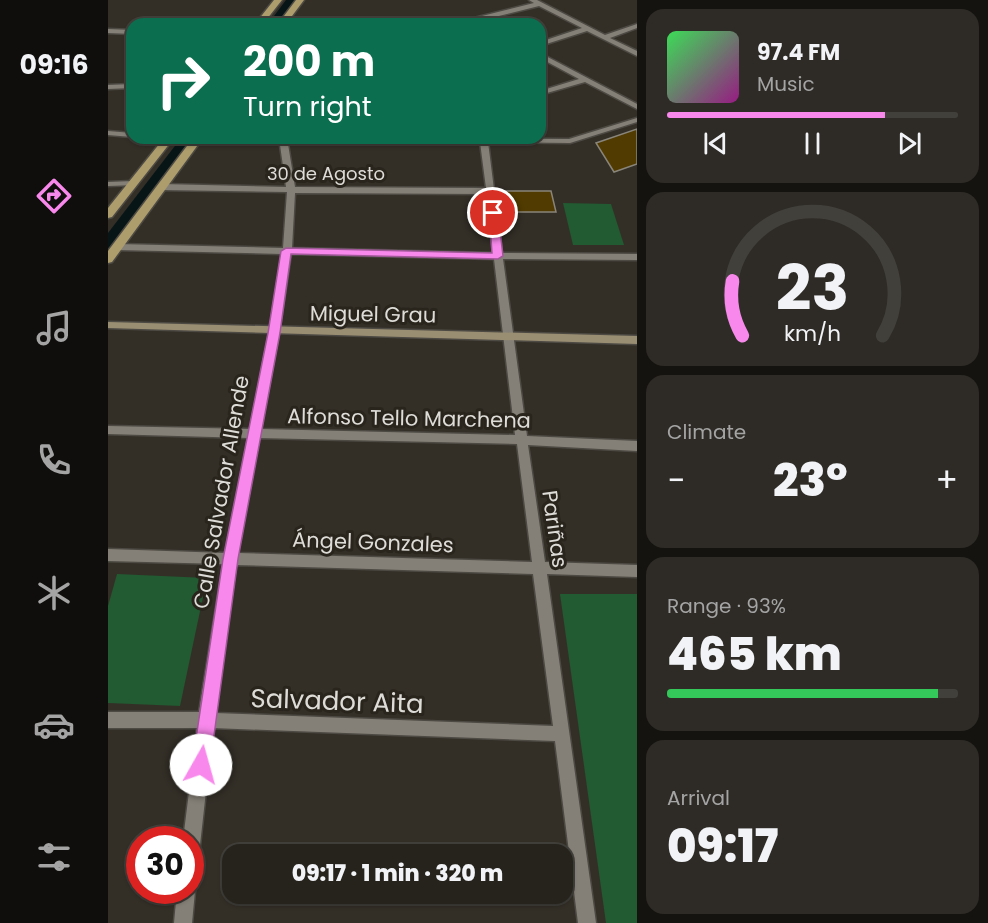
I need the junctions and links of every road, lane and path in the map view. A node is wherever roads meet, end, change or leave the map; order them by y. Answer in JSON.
{"nodes":[{"id":1,"x":278,"y":0,"type":"edge"},
{"id":2,"x":300,"y":0,"type":"edge"},
{"id":3,"x":535,"y":2,"type":"edge"},
{"id":4,"x":264,"y":18,"type":"edge"},
{"id":5,"x":287,"y":18,"type":"edge"},
{"id":6,"x":480,"y":18,"type":"edge"},
{"id":7,"x":637,"y":26,"type":"edge"},
{"id":8,"x":585,"y":29,"type":"junction"},
{"id":9,"x":108,"y":31,"type":"edge"},
{"id":10,"x":126,"y":32,"type":"edge"},
{"id":11,"x":603,"y":38,"type":"junction"},
{"id":12,"x":546,"y":42,"type":"edge"},
{"id":13,"x":637,"y":54,"type":"edge"},
{"id":14,"x":546,"y":58,"type":"edge"},
{"id":15,"x":585,"y":80,"type":"junction"},
{"id":16,"x":126,"y":86,"type":"edge"},
{"id":17,"x":108,"y":87,"type":"edge"},
{"id":18,"x":546,"y":91,"type":"edge"},
{"id":19,"x":637,"y":107,"type":"edge"},
{"id":20,"x":637,"y":120,"type":"edge"},
{"id":21,"x":108,"y":133,"type":"edge"},
{"id":22,"x":126,"y":134,"type":"edge"},
{"id":23,"x":546,"y":141,"type":"edge"},
{"id":24,"x":161,"y":144,"type":"edge"},
{"id":25,"x":194,"y":144,"type":"edge"},
{"id":26,"x":284,"y":144,"type":"edge"},
{"id":27,"x":484,"y":144,"type":"edge"},
{"id":28,"x":134,"y":183,"type":"junction"},
{"id":29,"x":108,"y":184,"type":"edge"},
{"id":30,"x":162,"y":187,"type":"junction"},
{"id":31,"x":291,"y":190,"type":"junction"},
{"id":32,"x":490,"y":191,"type":"junction"},
{"id":33,"x":108,"y":215,"type":"edge"},
{"id":34,"x":117,"y":247,"type":"junction"},
{"id":35,"x":286,"y":251,"type":"junction"},
{"id":36,"x":498,"y":256,"type":"junction"},
{"id":37,"x":637,"y":257,"type":"edge"},
{"id":38,"x":108,"y":259,"type":"edge"},
{"id":39,"x":108,"y":326,"type":"edge"},
{"id":40,"x":274,"y":333,"type":"junction"},
{"id":41,"x":507,"y":335,"type":"junction"},
{"id":42,"x":637,"y":340,"type":"edge"},
{"id":43,"x":108,"y":430,"type":"edge"},
{"id":44,"x":254,"y":434,"type":"junction"},
{"id":45,"x":522,"y":440,"type":"junction"},
{"id":46,"x":637,"y":446,"type":"edge"},
{"id":47,"x":108,"y":555,"type":"edge"},
{"id":48,"x":230,"y":559,"type":"junction"},
{"id":49,"x":541,"y":568,"type":"junction"},
{"id":50,"x":637,"y":571,"type":"edge"},
{"id":51,"x":108,"y":720,"type":"edge"},
{"id":52,"x":206,"y":720,"type":"junction"},
{"id":53,"x":563,"y":734,"type":"junction"},
{"id":54,"x":193,"y":826,"type":"edge"},
{"id":55,"x":185,"y":904,"type":"edge"},
{"id":56,"x":183,"y":923,"type":"edge"},
{"id":57,"x":587,"y":923,"type":"edge"}],
"edges":[{"from":1,"to":4,"type":"main road"},
{"from":2,"to":5,"type":"main road"},
{"from":3,"to":6,"type":"street"},
{"from":3,"to":8,"type":"street"},
{"from":7,"to":11,"type":"street"},
{"from":8,"to":11,"type":"street"},
{"from":8,"to":12,"type":"street"},
{"from":9,"to":10,"type":"street"},
{"from":11,"to":13,"type":"street"},
{"from":14,"to":15,"type":"street"},
{"from":15,"to":18,"type":"street"},
{"from":15,"to":19,"type":"street"},
{"from":16,"to":17,"type":"street"},
{"from":20,"to":23,"type":"street"},
{"from":21,"to":22,"type":"street"},
{"from":24,"to":28,"type":"main road"},
{"from":25,"to":30,"type":"main road"},
{"from":26,"to":31,"type":"street","name":"Calle Salvador Allende"},
{"from":27,"to":32,"type":"street","name":"Pariñas"},
{"from":28,"to":29,"type":"street"},
{"from":28,"to":33,"type":"main road"},
{"from":30,"to":31,"type":"street","name":"30 de Agosto"},
{"from":30,"to":34,"type":"main road"},
{"from":31,"to":32,"type":"street","name":"30 de Agosto"},
{"from":31,"to":35,"type":"street","name":"Calle Salvador Allende"},
{"from":32,"to":36,"type":"street","name":"Pariñas"},
{"from":34,"to":35,"type":"street"},
{"from":34,"to":38,"type":"main road"},
{"from":35,"to":36,"type":"street"},
{"from":35,"to":40,"type":"street","name":"Calle Salvador Allende"},
{"from":36,"to":37,"type":"street"},
{"from":36,"to":41,"type":"street","name":"Pariñas"},
{"from":39,"to":40,"type":"street","name":"Miguel Grau"},
{"from":40,"to":41,"type":"street","name":"Miguel Grau"},
{"from":40,"to":44,"type":"street","name":"Calle Salvador Allende"},
{"from":41,"to":42,"type":"street","name":"Miguel Grau"},
{"from":41,"to":45,"type":"street","name":"Pariñas"},
{"from":43,"to":44,"type":"street","name":"Alfonso Tello Marchena"},
{"from":44,"to":45,"type":"street","name":"Alfonso Tello Marchena"},
{"from":44,"to":48,"type":"street","name":"Calle Salvador Allende"},
{"from":45,"to":46,"type":"street","name":"Alfonso Tello Marchena"},
{"from":45,"to":49,"type":"street","name":"Pariñas"},
{"from":47,"to":48,"type":"street","name":"Ángel Gonzales"},
{"from":48,"to":49,"type":"street","name":"Ángel Gonzales"},
{"from":48,"to":52,"type":"street","name":"Calle Salvador Allende"},
{"from":49,"to":50,"type":"street","name":"Ángel Gonzales"},
{"from":49,"to":53,"type":"street","name":"Pariñas"},
{"from":51,"to":52,"type":"street","name":"Salvador Aita"},
{"from":52,"to":53,"type":"street","name":"Salvador Aita"},
{"from":52,"to":54,"type":"street","name":"Calle Salvador Allende"},
{"from":53,"to":57,"type":"street","name":"Pariñas"},
{"from":55,"to":56,"type":"street"}]}
